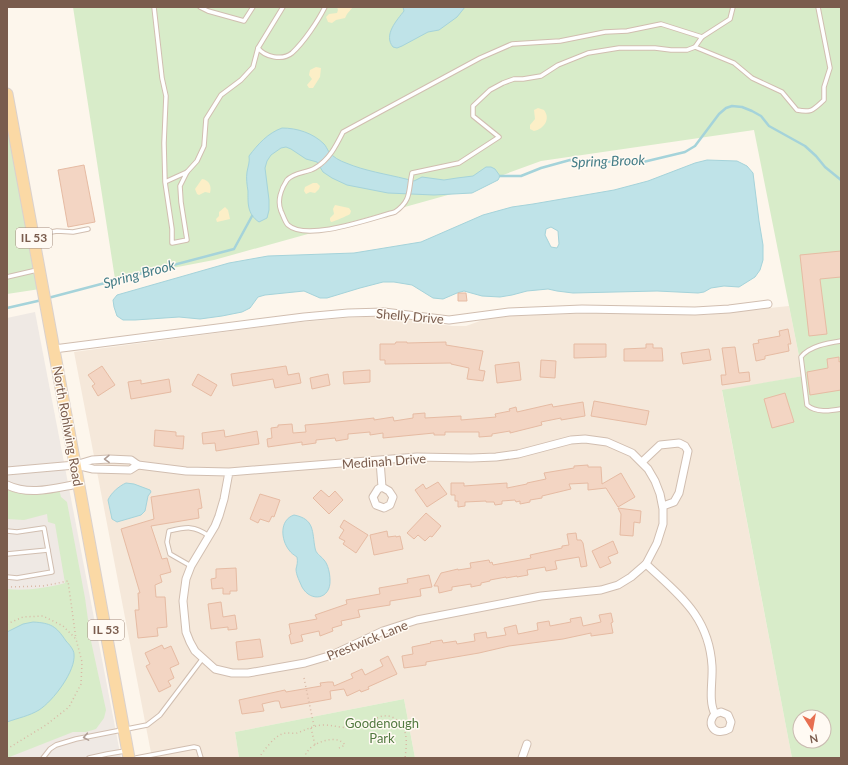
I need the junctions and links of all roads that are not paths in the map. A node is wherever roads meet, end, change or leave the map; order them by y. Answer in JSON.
{"nodes":[{"id":1,"x":154,"y":7,"type":"edge"},
{"id":2,"x":200,"y":7,"type":"edge"},
{"id":3,"x":253,"y":7,"type":"edge"},
{"id":4,"x":282,"y":7,"type":"edge"},
{"id":5,"x":326,"y":7,"type":"edge"},
{"id":6,"x":733,"y":7,"type":"edge"},
{"id":7,"x":818,"y":7,"type":"edge"},
{"id":8,"x":702,"y":37,"type":"junction"},
{"id":9,"x":696,"y":47,"type":"junction"},
{"id":10,"x":258,"y":48,"type":"junction"},
{"id":11,"x":7,"y":94,"type":"edge"},
{"id":12,"x":187,"y":172,"type":"junction"},
{"id":13,"x":165,"y":182,"type":"junction"},
{"id":14,"x":88,"y":229,"type":"dead end"},
{"id":15,"x":33,"y":236,"type":"junction"},
{"id":16,"x":39,"y":269,"type":"junction"},
{"id":17,"x":7,"y":277,"type":"edge"},
{"id":18,"x":768,"y":304,"type":"dead end"},
{"id":19,"x":841,"y":341,"type":"edge"},
{"id":20,"x":54,"y":349,"type":"junction"},
{"id":21,"x":841,"y":409,"type":"edge"},
{"id":22,"x":627,"y":450,"type":"joint"},
{"id":23,"x":380,"y":461,"type":"junction"},
{"id":24,"x":642,"y":462,"type":"junction"},
{"id":25,"x":75,"y":465,"type":"junction"},
{"id":26,"x":7,"y":471,"type":"edge"},
{"id":27,"x":229,"y":472,"type":"junction"},
{"id":28,"x":78,"y":484,"type":"junction"},
{"id":29,"x":7,"y":485,"type":"edge"},
{"id":30,"x":382,"y":487,"type":"dead end"},
{"id":31,"x":663,"y":506,"type":"junction"},
{"id":32,"x":7,"y":531,"type":"edge"},
{"id":33,"x":209,"y":536,"type":"junction"},
{"id":34,"x":48,"y":550,"type":"junction"},
{"id":35,"x":7,"y":554,"type":"edge"},
{"id":36,"x":646,"y":564,"type":"junction"},
{"id":37,"x":191,"y":566,"type":"junction"},
{"id":38,"x":7,"y":577,"type":"edge"},
{"id":39,"x":203,"y":658,"type":"junction"},
{"id":40,"x":716,"y":714,"type":"dead end"},
{"id":41,"x":124,"y":730,"type":"junction"},
{"id":42,"x":527,"y":744,"type":"dead end"},
{"id":43,"x":131,"y":756,"type":"edge"},
{"id":44,"x":43,"y":758,"type":"edge"},
{"id":45,"x":89,"y":758,"type":"edge"},
{"id":46,"x":201,"y":758,"type":"edge"},
{"id":47,"x":522,"y":758,"type":"edge"}],
"edges":[{"from":1,"to":13,"type":"lane"},
{"from":2,"to":3,"type":"lane"},
{"from":4,"to":10,"type":"lane"},
{"from":5,"to":10,"type":"lane"},
{"from":6,"to":8,"type":"lane"},
{"from":7,"to":9,"type":"lane"},
{"from":8,"to":9,"type":"lane"},
{"from":8,"to":9,"type":"lane"},
{"from":10,"to":12,"type":"lane"},
{"from":11,"to":15,"type":"main road","name":"North Rohlwing Road","number":"IL 53"},
{"from":12,"to":13,"type":"lane"},
{"from":12,"to":13,"type":"lane"},
{"from":14,"to":15,"type":"lane"},
{"from":15,"to":16,"type":"main road","name":"North Rohlwing Road","number":"IL 53"},
{"from":16,"to":17,"type":"lane"},
{"from":16,"to":20,"type":"main road","name":"North Rohlwing Road","number":"IL 53"},
{"from":18,"to":20,"type":"street","name":"Shelly Drive"},
{"from":19,"to":21,"type":"lane"},
{"from":20,"to":25,"type":"main road","name":"North Rohlwing Road","number":"IL 53"},
{"from":22,"to":23,"type":"street","name":"Medinah Drive"},
{"from":22,"to":24,"type":"street","name":"Prestwick Lane"},
{"from":23,"to":27,"type":"street","name":"Medinah Drive"},
{"from":23,"to":30,"type":"street"},
{"from":24,"to":31,"type":"street","name":"Prestwick Lane"},
{"from":24,"to":31,"type":"street"},
{"from":25,"to":26,"type":"street","name":"Medinah Drive"},
{"from":25,"to":27,"type":"street","name":"Medinah Drive"},
{"from":25,"to":28,"type":"main road","name":"North Rohlwing Road","number":"IL 53"},
{"from":27,"to":33,"type":"street","name":"Prestwick Lane"},
{"from":28,"to":29,"type":"street"},
{"from":28,"to":41,"type":"main road","name":"North Rohlwing Road","number":"IL 53"},
{"from":31,"to":36,"type":"street","name":"Prestwick Lane"},
{"from":32,"to":34,"type":"lane"},
{"from":33,"to":37,"type":"street","name":"Prestwick Lane"},
{"from":33,"to":37,"type":"lane"},
{"from":34,"to":35,"type":"lane"},
{"from":34,"to":38,"type":"lane"},
{"from":36,"to":39,"type":"street","name":"Prestwick Lane"},
{"from":36,"to":40,"type":"street"},
{"from":37,"to":39,"type":"street","name":"Prestwick Lane"},
{"from":39,"to":41,"type":"lane"},
{"from":41,"to":43,"type":"main road","name":"North Rohlwing Road","number":"IL 53"},
{"from":41,"to":44,"type":"lane","one_way":true},
{"from":42,"to":47,"type":"street"},
{"from":43,"to":45,"type":"lane"},
{"from":43,"to":46,"type":"lane"}]}
